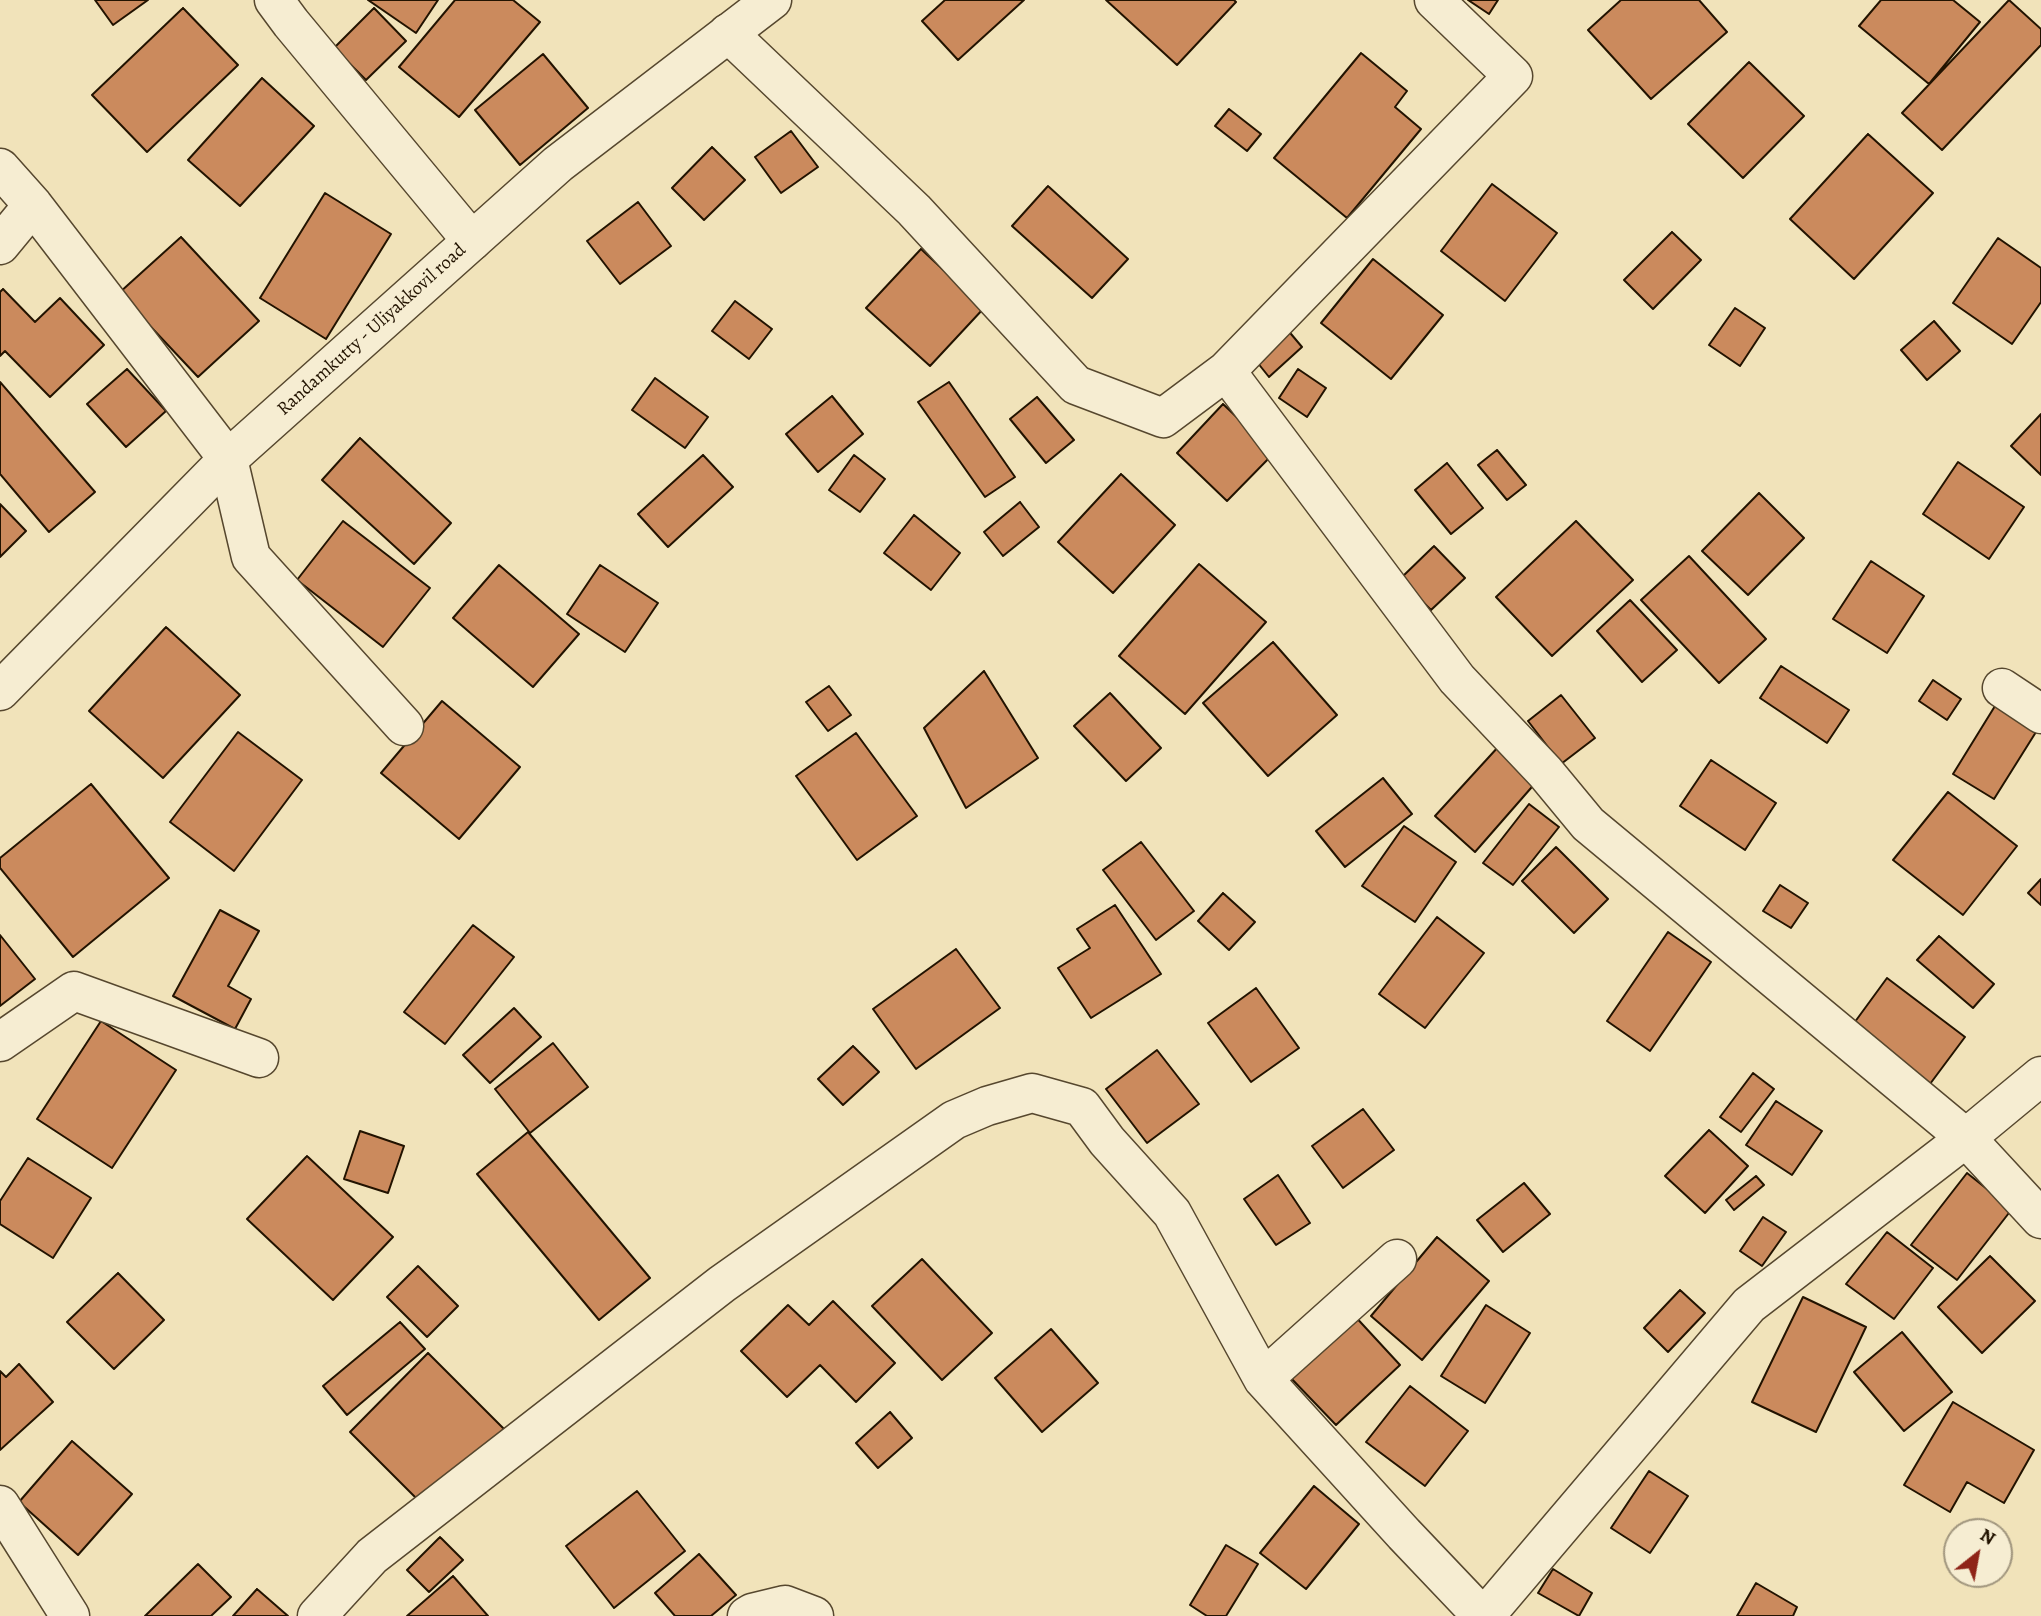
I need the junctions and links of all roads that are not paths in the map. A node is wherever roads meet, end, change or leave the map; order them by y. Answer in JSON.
{"nodes":[{"id":1,"x":274,"y":0,"type":"edge"},
{"id":2,"x":772,"y":0,"type":"edge"},
{"id":3,"x":1434,"y":0,"type":"edge"},
{"id":4,"x":728,"y":33,"type":"junction"},
{"id":5,"x":0,"y":167,"type":"edge"},
{"id":6,"x":33,"y":205,"type":"junction"},
{"id":7,"x":472,"y":241,"type":"junction"},
{"id":8,"x":0,"y":245,"type":"edge"},
{"id":9,"x":1226,"y":371,"type":"junction"},
{"id":10,"x":228,"y":459,"type":"junction"},
{"id":11,"x":2002,"y":688,"type":"dead end"},
{"id":12,"x":0,"y":691,"type":"edge"},
{"id":13,"x":2041,"y":714,"type":"edge"},
{"id":14,"x":404,"y":726,"type":"dead end"},
{"id":15,"x":0,"y":1042,"type":"edge"},
{"id":16,"x":259,"y":1058,"type":"dead end"},
{"id":17,"x":2041,"y":1076,"type":"edge"},
{"id":18,"x":1966,"y":1138,"type":"junction"},
{"id":19,"x":2041,"y":1219,"type":"edge"},
{"id":20,"x":1396,"y":1259,"type":"dead end"},
{"id":21,"x":1263,"y":1379,"type":"junction"},
{"id":22,"x":0,"y":1505,"type":"edge"},
{"id":23,"x":1477,"y":1614,"type":"edge"},
{"id":24,"x":69,"y":1616,"type":"edge"},
{"id":25,"x":317,"y":1616,"type":"edge"},
{"id":26,"x":747,"y":1616,"type":"edge"},
{"id":27,"x":814,"y":1616,"type":"edge"}],
"edges":[{"from":1,"to":7,"type":"street"},
{"from":2,"to":4,"type":"street","name":"Randamkutty - Uliyakkovil road"},
{"from":3,"to":9,"type":"street"},
{"from":4,"to":7,"type":"street","name":"Randamkutty - Uliyakkovil road"},
{"from":4,"to":9,"type":"street"},
{"from":5,"to":6,"type":"street"},
{"from":6,"to":8,"type":"street"},
{"from":6,"to":10,"type":"street"},
{"from":7,"to":10,"type":"street","name":"Randamkutty - Uliyakkovil road"},
{"from":9,"to":18,"type":"street"},
{"from":10,"to":12,"type":"street","name":"Randamkutty - Uliyakkovil road"},
{"from":10,"to":14,"type":"street"},
{"from":11,"to":13,"type":"street"},
{"from":15,"to":16,"type":"street"},
{"from":17,"to":18,"type":"street"},
{"from":18,"to":19,"type":"street"},
{"from":18,"to":23,"type":"street"},
{"from":20,"to":21,"type":"street"},
{"from":21,"to":23,"type":"street"},
{"from":21,"to":25,"type":"street"},
{"from":22,"to":24,"type":"street"},
{"from":26,"to":27,"type":"street"}]}
